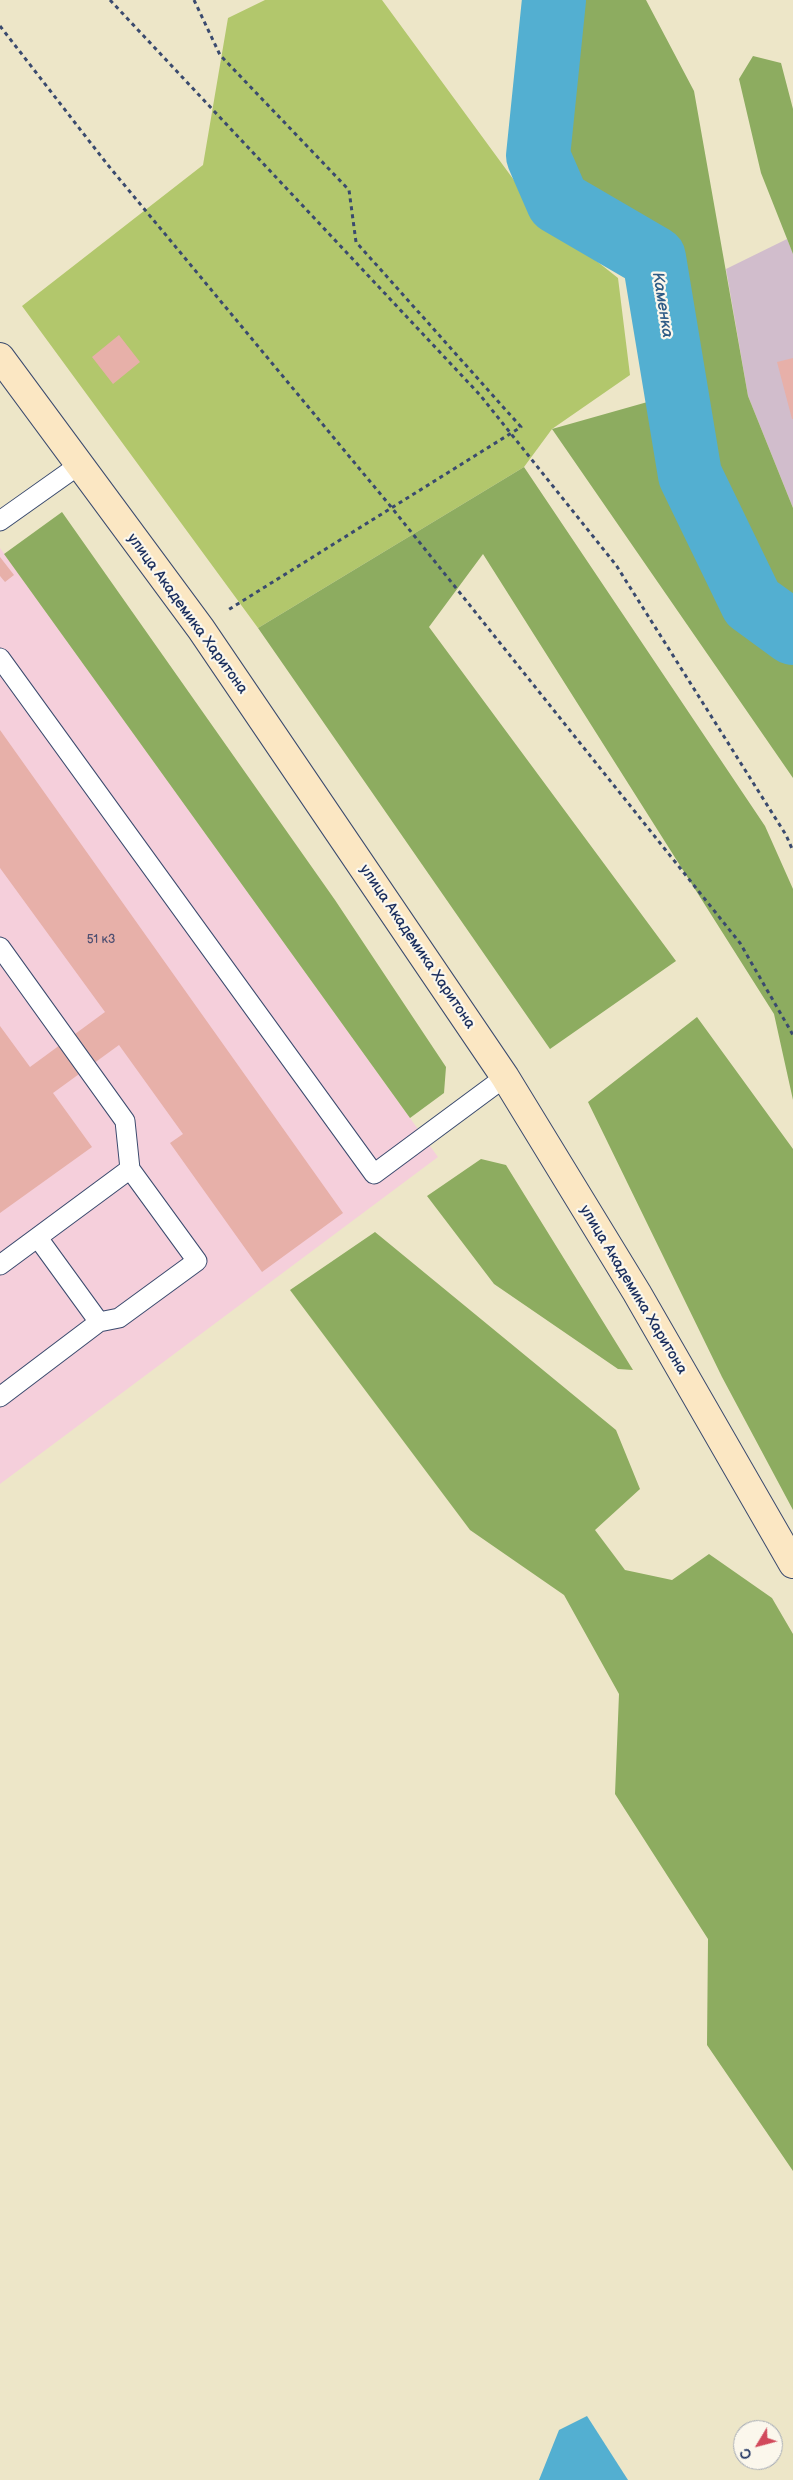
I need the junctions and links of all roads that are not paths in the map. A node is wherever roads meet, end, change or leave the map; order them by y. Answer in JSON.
{"nodes":[{"id":1,"x":0,"y":357,"type":"edge"},
{"id":2,"x":79,"y":465,"type":"junction"},
{"id":3,"x":0,"y":521,"type":"edge"},
{"id":4,"x":0,"y":658,"type":"edge"},
{"id":5,"x":0,"y":948,"type":"edge"},
{"id":6,"x":505,"y":1077,"type":"junction"},
{"id":7,"x":130,"y":1169,"type":"junction"},
{"id":8,"x":38,"y":1238,"type":"junction"},
{"id":9,"x":0,"y":1265,"type":"edge"},
{"id":10,"x":98,"y":1322,"type":"junction"},
{"id":11,"x":0,"y":1397,"type":"edge"},
{"id":12,"x":793,"y":1564,"type":"edge"}],
"edges":[{"from":1,"to":2,"type":"street","name":"улица Академика Харитона"},
{"from":2,"to":3,"type":"lane"},
{"from":2,"to":6,"type":"street","name":"улица Академика Харитона"},
{"from":4,"to":6,"type":"lane"},
{"from":5,"to":7,"type":"lane"},
{"from":6,"to":12,"type":"street","name":"улица Академика Харитона"},
{"from":7,"to":8,"type":"lane"},
{"from":7,"to":10,"type":"lane"},
{"from":8,"to":9,"type":"lane"},
{"from":8,"to":10,"type":"lane"},
{"from":10,"to":11,"type":"lane"}]}
